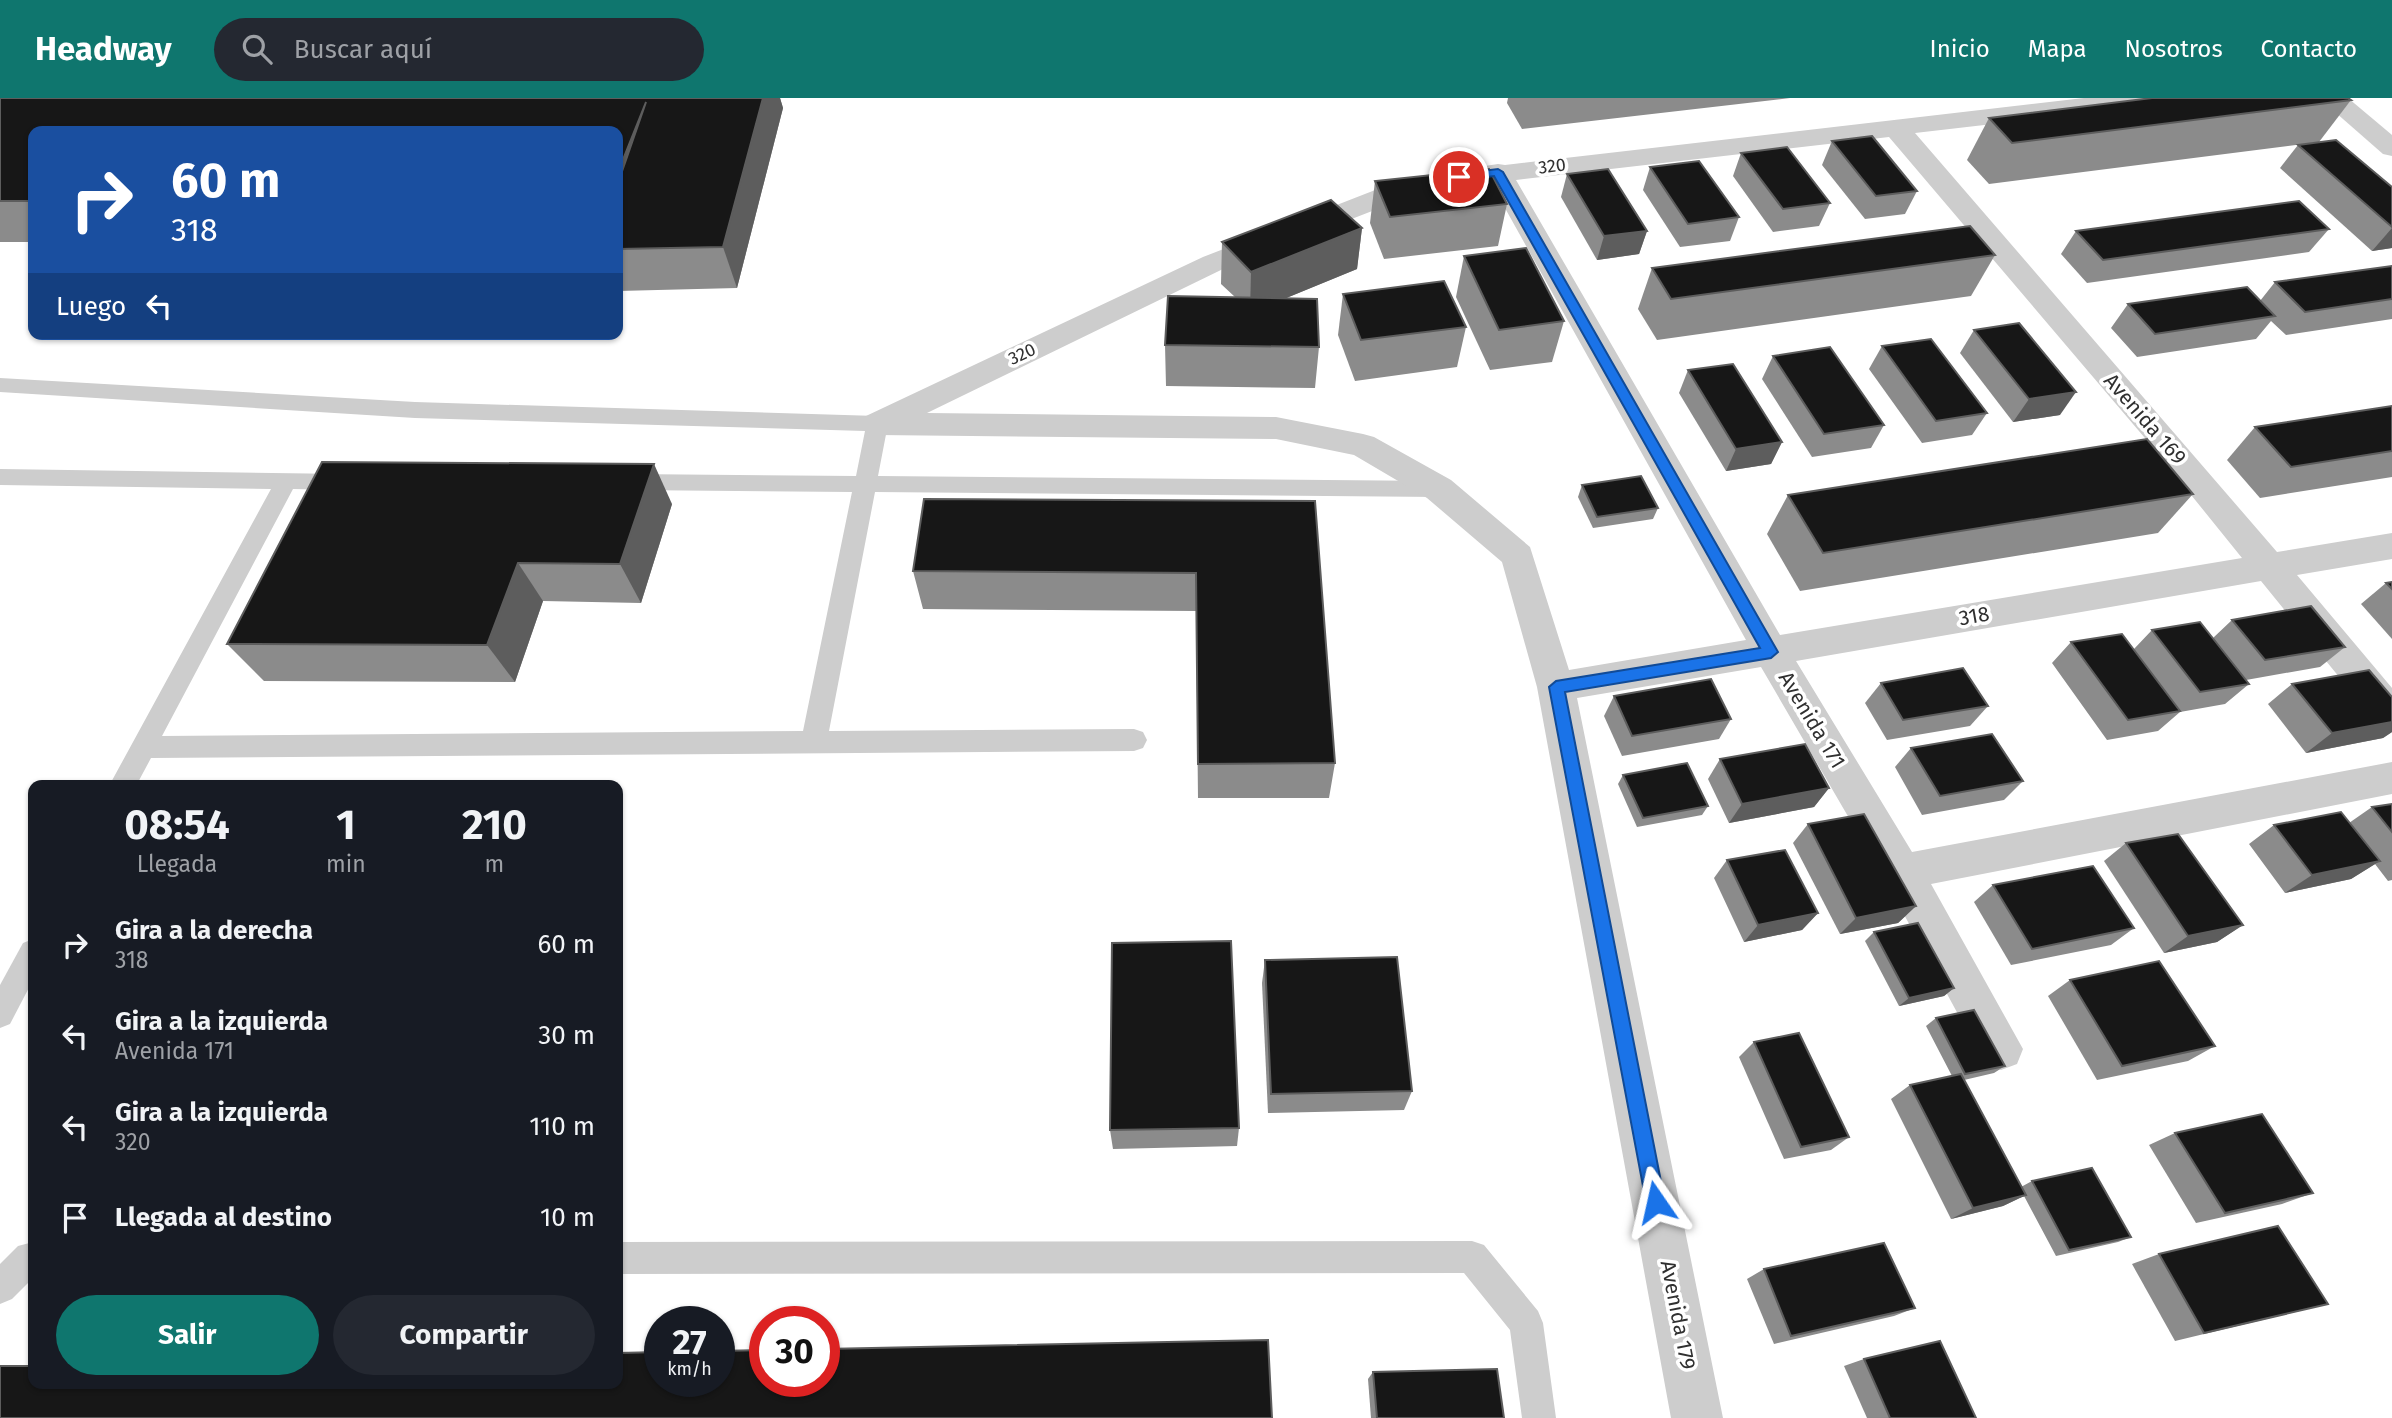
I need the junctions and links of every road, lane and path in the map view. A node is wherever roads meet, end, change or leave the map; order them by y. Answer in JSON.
{"nodes":[{"id":1,"x":2150,"y":98,"type":"edge"},
{"id":2,"x":2332,"y":98,"type":"edge"},
{"id":3,"x":1894,"y":126,"type":"junction"},
{"id":4,"x":2392,"y":148,"type":"edge"},
{"id":5,"x":1498,"y":172,"type":"junction"},
{"id":6,"x":0,"y":385,"type":"edge"},
{"id":7,"x":877,"y":424,"type":"junction"},
{"id":8,"x":0,"y":477,"type":"edge"},
{"id":9,"x":286,"y":482,"type":"junction"},
{"id":10,"x":369,"y":482,"type":"edge"},
{"id":11,"x":604,"y":482,"type":"edge"},
{"id":12,"x":868,"y":483,"type":"junction"},
{"id":13,"x":1439,"y":489,"type":"junction"},
{"id":14,"x":2392,"y":546,"type":"edge"},
{"id":15,"x":2269,"y":565,"type":"junction"},
{"id":16,"x":1771,"y":652,"type":"junction"},
{"id":17,"x":1556,"y":687,"type":"junction"},
{"id":18,"x":2392,"y":715,"type":"edge"},
{"id":19,"x":1134,"y":740,"type":"dead end"},
{"id":20,"x":814,"y":743,"type":"junction"},
{"id":21,"x":143,"y":747,"type":"junction"},
{"id":22,"x":2392,"y":778,"type":"edge"},
{"id":23,"x":125,"y":780,"type":"edge"},
{"id":24,"x":1902,"y":872,"type":"junction"},
{"id":25,"x":28,"y":961,"type":"edge"},
{"id":26,"x":0,"y":1014,"type":"edge"},
{"id":27,"x":2001,"y":1049,"type":"dead end"},
{"id":28,"x":623,"y":1258,"type":"edge"},
{"id":29,"x":28,"y":1260,"type":"edge"},
{"id":30,"x":0,"y":1287,"type":"edge"},
{"id":31,"x":1539,"y":1418,"type":"edge"},
{"id":32,"x":1698,"y":1418,"type":"edge"}],
"edges":[{"from":1,"to":3,"type":"street","name":"320"},
{"from":2,"to":4,"type":"street"},
{"from":3,"to":5,"type":"street","name":"320"},
{"from":3,"to":15,"type":"street","name":"Avenida 169"},
{"from":5,"to":7,"type":"street","name":"320"},
{"from":5,"to":16,"type":"street","name":"Avenida 171"},
{"from":6,"to":7,"type":"lane"},
{"from":7,"to":12,"type":"lane"},
{"from":7,"to":13,"type":"street"},
{"from":8,"to":9,"type":"lane"},
{"from":9,"to":10,"type":"lane"},
{"from":9,"to":21,"type":"lane"},
{"from":11,"to":12,"type":"lane"},
{"from":12,"to":13,"type":"lane"},
{"from":12,"to":20,"type":"lane"},
{"from":13,"to":17,"type":"street","name":"Avenida 179"},
{"from":14,"to":15,"type":"street","name":"318"},
{"from":15,"to":16,"type":"street","name":"318"},
{"from":15,"to":18,"type":"street","name":"Avenida 169"},
{"from":16,"to":17,"type":"street","name":"318"},
{"from":16,"to":24,"type":"street","name":"Avenida 171"},
{"from":17,"to":32,"type":"street","name":"Avenida 179"},
{"from":19,"to":20,"type":"lane"},
{"from":20,"to":21,"type":"lane"},
{"from":21,"to":23,"type":"lane"},
{"from":22,"to":24,"type":"street"},
{"from":24,"to":27,"type":"street","name":"Avenida 171"},
{"from":25,"to":26,"type":"lane"},
{"from":28,"to":31,"type":"lane"},
{"from":29,"to":30,"type":"lane"}]}
